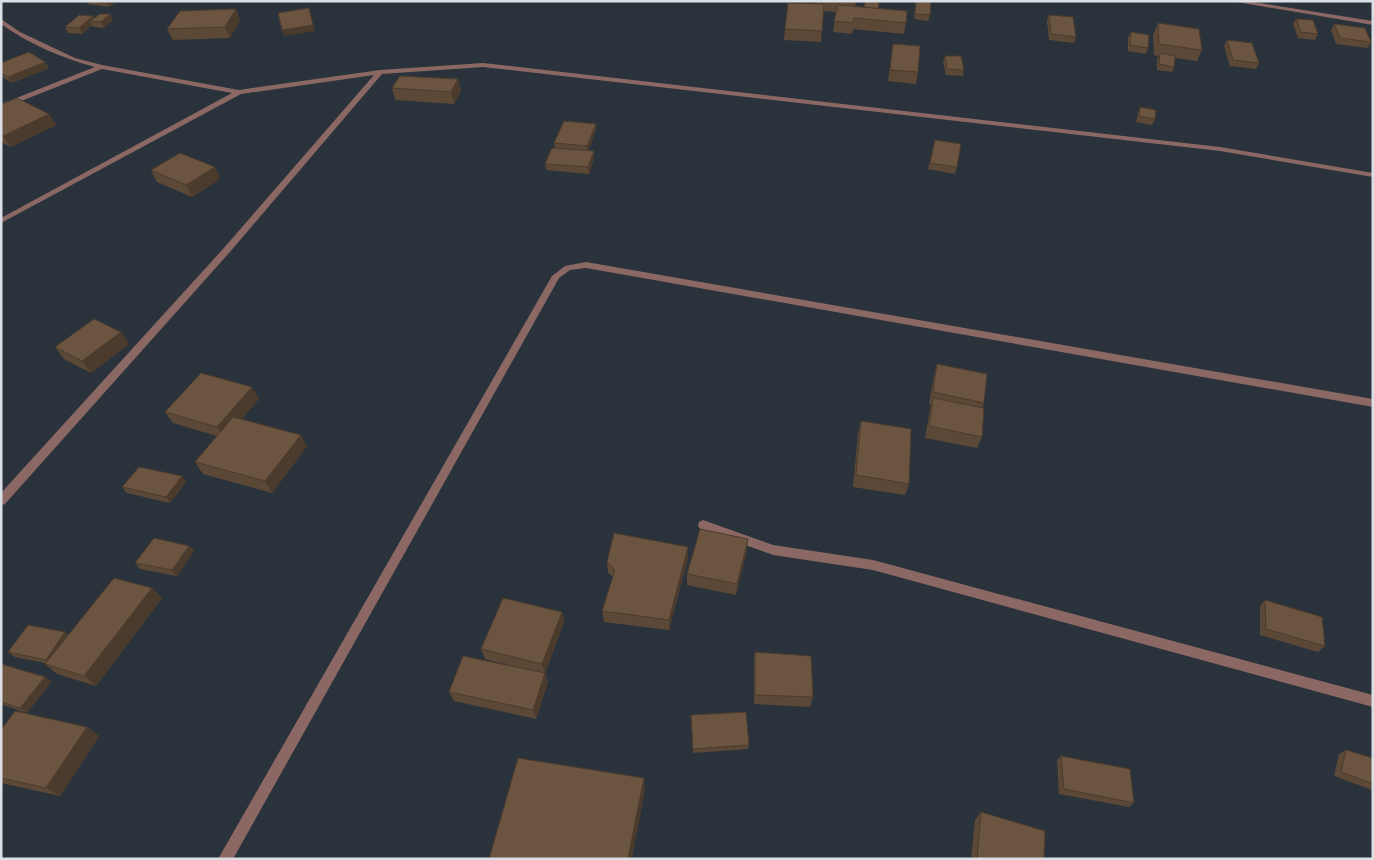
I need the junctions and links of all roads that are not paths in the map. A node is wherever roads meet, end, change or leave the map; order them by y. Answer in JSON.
{"nodes":[{"id":1,"x":1234,"y":1,"type":"edge"},
{"id":2,"x":1,"y":21,"type":"edge"},
{"id":3,"x":1373,"y":23,"type":"edge"},
{"id":4,"x":101,"y":67,"type":"junction"},
{"id":5,"x":380,"y":72,"type":"junction"},
{"id":6,"x":239,"y":92,"type":"junction"},
{"id":7,"x":1,"y":108,"type":"edge"},
{"id":8,"x":1373,"y":175,"type":"edge"},
{"id":9,"x":1,"y":221,"type":"edge"},
{"id":10,"x":1373,"y":403,"type":"edge"},
{"id":11,"x":1,"y":501,"type":"edge"},
{"id":12,"x":703,"y":526,"type":"dead end"},
{"id":13,"x":1373,"y":701,"type":"edge"},
{"id":14,"x":225,"y":859,"type":"edge"}],
"edges":[{"from":1,"to":3,"type":"street"},
{"from":2,"to":4,"type":"street"},
{"from":4,"to":6,"type":"street"},
{"from":4,"to":7,"type":"street"},
{"from":5,"to":6,"type":"street"},
{"from":5,"to":8,"type":"street"},
{"from":5,"to":11,"type":"street"},
{"from":6,"to":9,"type":"street"},
{"from":10,"to":14,"type":"street"},
{"from":12,"to":13,"type":"street"}]}
